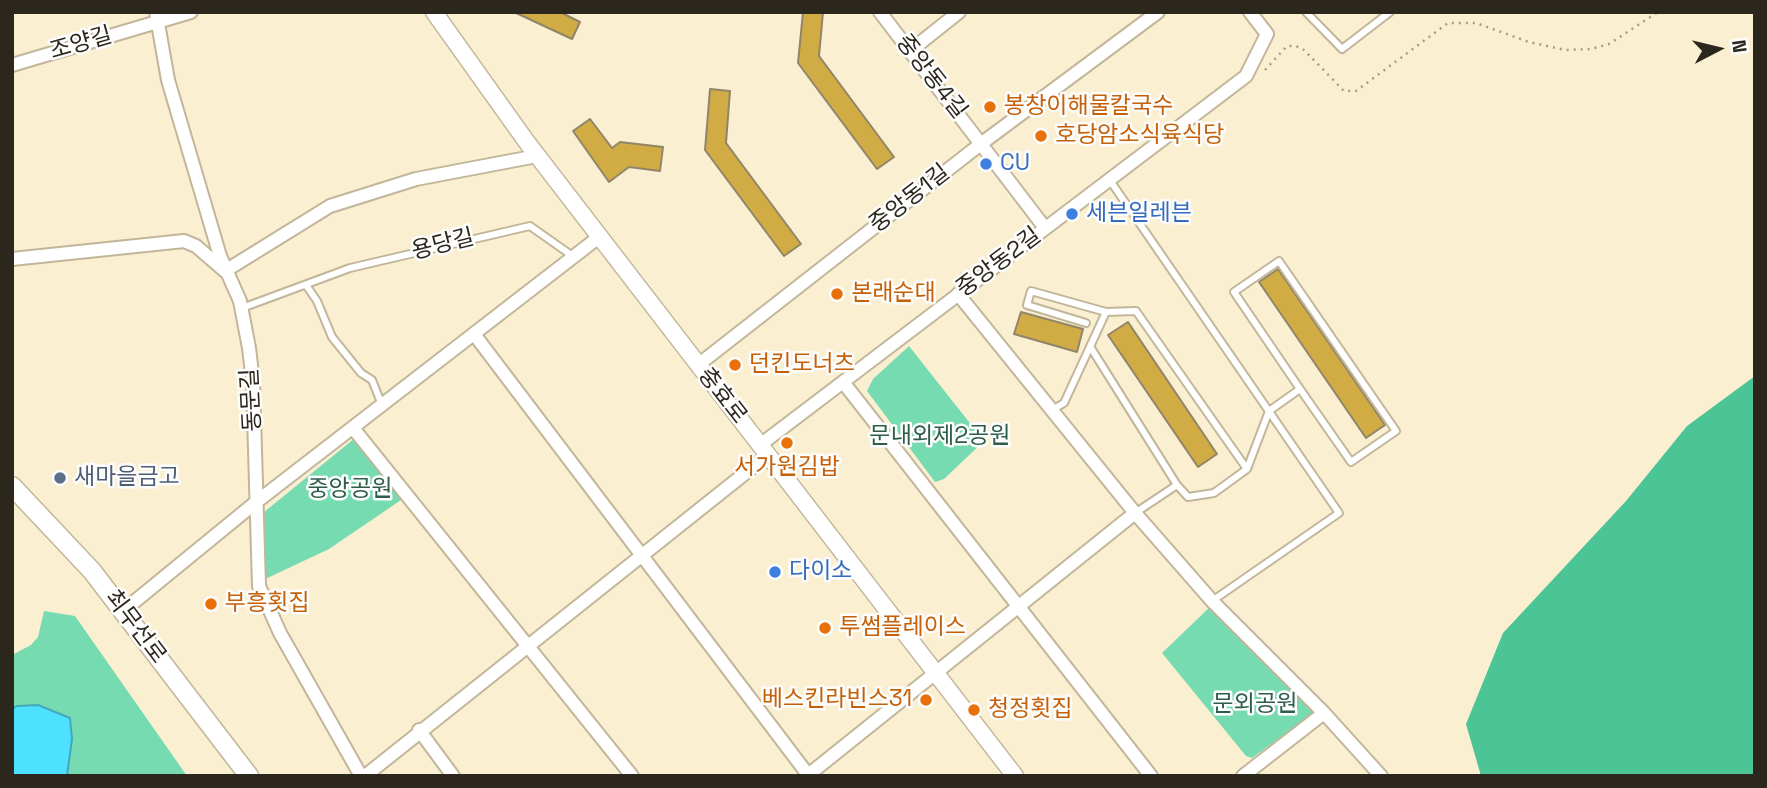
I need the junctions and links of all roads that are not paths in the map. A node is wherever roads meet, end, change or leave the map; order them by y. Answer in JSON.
{"nodes":[{"id":1,"x":191,"y":12,"type":"edge"},
{"id":2,"x":434,"y":12,"type":"edge"},
{"id":3,"x":880,"y":12,"type":"edge"},
{"id":4,"x":959,"y":12,"type":"edge"},
{"id":5,"x":1158,"y":12,"type":"edge"},
{"id":6,"x":1306,"y":12,"type":"edge"},
{"id":7,"x":1390,"y":12,"type":"edge"},
{"id":8,"x":1257,"y":15,"type":"edge"},
{"id":9,"x":157,"y":17,"type":"edge"},
{"id":10,"x":910,"y":51,"type":"junction"},
{"id":11,"x":12,"y":65,"type":"edge"},
{"id":12,"x":982,"y":143,"type":"junction"},
{"id":13,"x":537,"y":156,"type":"junction"},
{"id":14,"x":1109,"y":179,"type":"junction"},
{"id":15,"x":1045,"y":228,"type":"junction"},
{"id":16,"x":599,"y":237,"type":"junction"},
{"id":17,"x":574,"y":257,"type":"junction"},
{"id":18,"x":12,"y":259,"type":"edge"},
{"id":19,"x":225,"y":271,"type":"junction"},
{"id":20,"x":306,"y":285,"type":"junction"},
{"id":21,"x":958,"y":294,"type":"junction"},
{"id":22,"x":240,"y":309,"type":"junction"},
{"id":23,"x":1107,"y":312,"type":"junction"},
{"id":24,"x":1086,"y":323,"type":"dead end"},
{"id":25,"x":474,"y":334,"type":"junction"},
{"id":26,"x":1091,"y":348,"type":"junction"},
{"id":27,"x":698,"y":365,"type":"junction"},
{"id":28,"x":843,"y":382,"type":"junction"},
{"id":29,"x":1300,"y":389,"type":"junction"},
{"id":30,"x":382,"y":405,"type":"junction"},
{"id":31,"x":1052,"y":410,"type":"junction"},
{"id":32,"x":1269,"y":411,"type":"junction"},
{"id":33,"x":353,"y":428,"type":"junction"},
{"id":34,"x":764,"y":450,"type":"junction"},
{"id":35,"x":1247,"y":468,"type":"junction"},
{"id":36,"x":1177,"y":485,"type":"junction"},
{"id":37,"x":12,"y":486,"type":"edge"},
{"id":38,"x":255,"y":503,"type":"junction"},
{"id":39,"x":1135,"y":513,"type":"junction"},
{"id":40,"x":641,"y":555,"type":"junction"},
{"id":41,"x":1212,"y":601,"type":"junction"},
{"id":42,"x":1020,"y":607,"type":"junction"},
{"id":43,"x":123,"y":611,"type":"junction"},
{"id":44,"x":528,"y":645,"type":"junction"},
{"id":45,"x":935,"y":672,"type":"junction"},
{"id":46,"x":1324,"y":713,"type":"junction"},
{"id":47,"x":419,"y":730,"type":"junction"},
{"id":48,"x":808,"y":775,"type":"edge"},
{"id":49,"x":1379,"y":775,"type":"edge"},
{"id":50,"x":249,"y":776,"type":"edge"},
{"id":51,"x":363,"y":776,"type":"edge"},
{"id":52,"x":453,"y":776,"type":"edge"},
{"id":53,"x":632,"y":776,"type":"edge"},
{"id":54,"x":1015,"y":776,"type":"edge"},
{"id":55,"x":1151,"y":776,"type":"edge"},
{"id":56,"x":1244,"y":776,"type":"edge"}],
"edges":[{"from":1,"to":9,"type":"street","name":"조양길"},
{"from":2,"to":13,"type":"street","name":"충효로"},
{"from":3,"to":10,"type":"street","name":"중앙동4길"},
{"from":4,"to":10,"type":"street"},
{"from":5,"to":12,"type":"street","name":"중앙동1길"},
{"from":6,"to":7,"type":"lane"},
{"from":8,"to":14,"type":"street","name":"중앙동2길"},
{"from":9,"to":11,"type":"street","name":"조양길"},
{"from":9,"to":19,"type":"street","name":"동문길"},
{"from":10,"to":12,"type":"street","name":"중앙동4길"},
{"from":12,"to":15,"type":"street","name":"중앙동4길"},
{"from":12,"to":27,"type":"street","name":"중앙동1길"},
{"from":13,"to":16,"type":"street","name":"충효로"},
{"from":13,"to":19,"type":"street"},
{"from":14,"to":15,"type":"street","name":"중앙동2길"},
{"from":14,"to":32,"type":"lane"},
{"from":15,"to":21,"type":"street","name":"중앙동2길"},
{"from":16,"to":17,"type":"street"},
{"from":16,"to":27,"type":"street","name":"충효로"},
{"from":17,"to":20,"type":"lane","name":"용당길"},
{"from":17,"to":25,"type":"street"},
{"from":18,"to":19,"type":"street"},
{"from":19,"to":22,"type":"street","name":"동문길"},
{"from":20,"to":22,"type":"lane","name":"용당길"},
{"from":20,"to":30,"type":"lane"},
{"from":21,"to":28,"type":"street","name":"중앙동2길"},
{"from":21,"to":31,"type":"street"},
{"from":22,"to":38,"type":"street","name":"동문길"},
{"from":23,"to":24,"type":"lane"},
{"from":23,"to":26,"type":"lane"},
{"from":23,"to":35,"type":"lane"},
{"from":25,"to":30,"type":"street"},
{"from":25,"to":40,"type":"street"},
{"from":26,"to":31,"type":"lane"},
{"from":26,"to":36,"type":"lane"},
{"from":27,"to":34,"type":"street","name":"충효로"},
{"from":28,"to":34,"type":"street","name":"중앙동2길"},
{"from":28,"to":42,"type":"street"},
{"from":29,"to":29,"type":"lane"},
{"from":29,"to":32,"type":"lane"},
{"from":30,"to":33,"type":"street"},
{"from":31,"to":39,"type":"street"},
{"from":32,"to":35,"type":"lane"},
{"from":32,"to":41,"type":"lane"},
{"from":33,"to":38,"type":"street"},
{"from":33,"to":44,"type":"street"},
{"from":34,"to":40,"type":"street","name":"중앙동2길"},
{"from":34,"to":45,"type":"street","name":"충효로"},
{"from":35,"to":36,"type":"lane"},
{"from":36,"to":39,"type":"lane"},
{"from":37,"to":43,"type":"main road","name":"최무선로"},
{"from":38,"to":43,"type":"street"},
{"from":38,"to":51,"type":"street","name":"동문길"},
{"from":39,"to":41,"type":"street"},
{"from":39,"to":42,"type":"street"},
{"from":40,"to":44,"type":"street","name":"중앙동2길"},
{"from":40,"to":48,"type":"street"},
{"from":41,"to":46,"type":"street"},
{"from":42,"to":45,"type":"street"},
{"from":42,"to":55,"type":"street"},
{"from":43,"to":50,"type":"main road","name":"최무선로"},
{"from":44,"to":47,"type":"street","name":"중앙동2길"},
{"from":44,"to":53,"type":"street"},
{"from":45,"to":48,"type":"street"},
{"from":45,"to":54,"type":"street","name":"충효로"},
{"from":46,"to":49,"type":"street"},
{"from":46,"to":56,"type":"street"},
{"from":47,"to":51,"type":"street","name":"중앙동2길"},
{"from":47,"to":52,"type":"street"}]}
